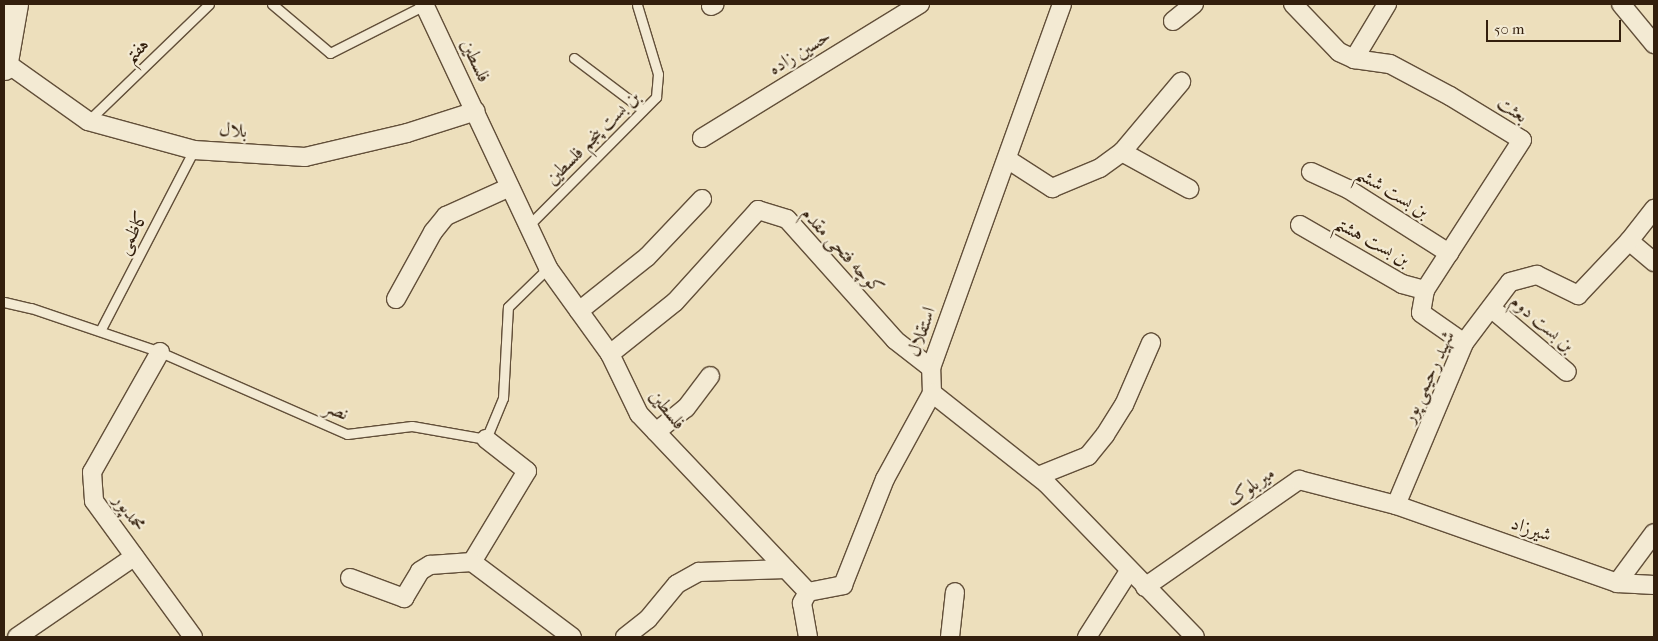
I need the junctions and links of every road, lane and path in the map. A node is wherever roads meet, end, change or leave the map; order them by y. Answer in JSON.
{"nodes":[{"id":1,"x":15,"y":4,"type":"edge"},
{"id":2,"x":209,"y":4,"type":"edge"},
{"id":3,"x":272,"y":4,"type":"edge"},
{"id":4,"x":426,"y":4,"type":"edge"},
{"id":5,"x":637,"y":4,"type":"edge"},
{"id":6,"x":920,"y":4,"type":"edge"},
{"id":7,"x":1062,"y":4,"type":"edge"},
{"id":8,"x":1194,"y":4,"type":"edge"},
{"id":9,"x":1293,"y":4,"type":"edge"},
{"id":10,"x":1388,"y":4,"type":"edge"},
{"id":11,"x":1621,"y":4,"type":"edge"},
{"id":12,"x":1173,"y":21,"type":"dead end"},
{"id":13,"x":1654,"y":44,"type":"edge"},
{"id":14,"x":5,"y":57,"type":"edge"},
{"id":15,"x":574,"y":58,"type":"dead end"},
{"id":16,"x":1354,"y":59,"type":"junction"},
{"id":17,"x":1181,"y":82,"type":"dead end"},
{"id":18,"x":643,"y":110,"type":"junction"},
{"id":19,"x":476,"y":112,"type":"junction"},
{"id":20,"x":88,"y":121,"type":"junction"},
{"id":21,"x":702,"y":138,"type":"dead end"},
{"id":22,"x":194,"y":150,"type":"junction"},
{"id":23,"x":1122,"y":152,"type":"junction"},
{"id":24,"x":1007,"y":159,"type":"junction"},
{"id":25,"x":1311,"y":172,"type":"dead end"},
{"id":26,"x":510,"y":186,"type":"junction"},
{"id":27,"x":1189,"y":189,"type":"dead end"},
{"id":28,"x":702,"y":199,"type":"dead end"},
{"id":29,"x":1654,"y":209,"type":"edge"},
{"id":30,"x":1300,"y":225,"type":"dead end"},
{"id":31,"x":528,"y":226,"type":"junction"},
{"id":32,"x":1630,"y":241,"type":"junction"},
{"id":33,"x":1449,"y":253,"type":"junction"},
{"id":34,"x":1654,"y":262,"type":"edge"},
{"id":35,"x":548,"y":268,"type":"junction"},
{"id":36,"x":1425,"y":290,"type":"junction"},
{"id":37,"x":396,"y":299,"type":"dead end"},
{"id":38,"x":4,"y":302,"type":"edge"},
{"id":39,"x":1490,"y":308,"type":"junction"},
{"id":40,"x":579,"y":311,"type":"junction"},
{"id":41,"x":100,"y":331,"type":"junction"},
{"id":42,"x":1151,"y":343,"type":"dead end"},
{"id":43,"x":1464,"y":343,"type":"junction"},
{"id":44,"x":160,"y":352,"type":"junction"},
{"id":45,"x":610,"y":354,"type":"junction"},
{"id":46,"x":931,"y":368,"type":"junction"},
{"id":47,"x":1567,"y":372,"type":"dead end"},
{"id":48,"x":710,"y":376,"type":"dead end"},
{"id":49,"x":932,"y":393,"type":"junction"},
{"id":50,"x":656,"y":432,"type":"junction"},
{"id":51,"x":486,"y":440,"type":"junction"},
{"id":52,"x":1038,"y":476,"type":"junction"},
{"id":53,"x":1396,"y":505,"type":"junction"},
{"id":54,"x":1654,"y":533,"type":"edge"},
{"id":55,"x":134,"y":557,"type":"junction"},
{"id":56,"x":472,"y":562,"type":"junction"},
{"id":57,"x":786,"y":569,"type":"junction"},
{"id":58,"x":1130,"y":571,"type":"junction"},
{"id":59,"x":350,"y":578,"type":"dead end"},
{"id":60,"x":1617,"y":583,"type":"junction"},
{"id":61,"x":1654,"y":586,"type":"edge"},
{"id":62,"x":1145,"y":587,"type":"junction"},
{"id":63,"x":808,"y":592,"type":"junction"},
{"id":64,"x":955,"y":592,"type":"dead end"},
{"id":65,"x":17,"y":637,"type":"edge"},
{"id":66,"x":192,"y":637,"type":"edge"},
{"id":67,"x":572,"y":637,"type":"edge"},
{"id":68,"x":625,"y":637,"type":"edge"},
{"id":69,"x":808,"y":637,"type":"edge"},
{"id":70,"x":950,"y":637,"type":"edge"},
{"id":71,"x":1087,"y":637,"type":"edge"},
{"id":72,"x":1195,"y":637,"type":"edge"}],
"edges":[{"from":1,"to":14,"type":"main road"},
{"from":2,"to":20,"type":"lane","name":"هفتم"},
{"from":3,"to":4,"type":"lane"},
{"from":4,"to":19,"type":"street","name":"فلسطین"},
{"from":5,"to":18,"type":"lane","name":"بن بست پنجم فلسطین"},
{"from":6,"to":21,"type":"street","name":"حسین زاده"},
{"from":7,"to":24,"type":"street","name":"استقلال"},
{"from":8,"to":12,"type":"street"},
{"from":9,"to":16,"type":"street","name":"بعثت"},
{"from":10,"to":16,"type":"street"},
{"from":11,"to":13,"type":"street"},
{"from":14,"to":20,"type":"street","name":"بلال"},
{"from":15,"to":18,"type":"lane"},
{"from":16,"to":33,"type":"street","name":"بعثت"},
{"from":17,"to":23,"type":"street"},
{"from":18,"to":31,"type":"lane","name":"بن بست پنجم فلسطین"},
{"from":19,"to":22,"type":"street","name":"بلال"},
{"from":19,"to":26,"type":"street","name":"فلسطین"},
{"from":20,"to":22,"type":"street","name":"بلال"},
{"from":22,"to":41,"type":"lane","name":"کاظمی"},
{"from":23,"to":24,"type":"street"},
{"from":23,"to":27,"type":"street"},
{"from":24,"to":46,"type":"street","name":"استقلال"},
{"from":25,"to":33,"type":"street","name":"بن بست ششم"},
{"from":26,"to":31,"type":"street","name":"فلسطین"},
{"from":26,"to":37,"type":"street"},
{"from":28,"to":40,"type":"street"},
{"from":29,"to":32,"type":"street","name":"شهید رحیمی پور"},
{"from":30,"to":36,"type":"street","name":"بن بست هشتم"},
{"from":31,"to":35,"type":"street","name":"فلسطین"},
{"from":32,"to":34,"type":"street"},
{"from":32,"to":39,"type":"street","name":"شهید رحیمی پور"},
{"from":33,"to":36,"type":"street","name":"بعثت"},
{"from":35,"to":40,"type":"street","name":"فلسطین"},
{"from":35,"to":51,"type":"lane"},
{"from":36,"to":43,"type":"street","name":"بعثت"},
{"from":38,"to":41,"type":"lane","name":"نصر"},
{"from":39,"to":43,"type":"street","name":"شهید رحیمی پور"},
{"from":39,"to":47,"type":"street","name":"بن بست دوم"},
{"from":40,"to":45,"type":"street","name":"فلسطین"},
{"from":41,"to":44,"type":"lane","name":"نصر"},
{"from":42,"to":52,"type":"street"},
{"from":43,"to":53,"type":"street","name":"شهید رحیمی پور"},
{"from":44,"to":51,"type":"lane","name":"نصر"},
{"from":44,"to":55,"type":"street","name":"محمدپور"},
{"from":45,"to":46,"type":"street","name":"کوچه فتحی مقدم"},
{"from":45,"to":50,"type":"street","name":"فلسطین"},
{"from":46,"to":49,"type":"street","name":"استقلال"},
{"from":48,"to":50,"type":"street"},
{"from":49,"to":52,"type":"street"},
{"from":49,"to":63,"type":"street"},
{"from":50,"to":57,"type":"street","name":"فلسطین"},
{"from":51,"to":56,"type":"street"},
{"from":52,"to":58,"type":"street"},
{"from":53,"to":60,"type":"street","name":"شیرزاد"},
{"from":53,"to":62,"type":"street","name":"میربلوک"},
{"from":54,"to":60,"type":"street"},
{"from":55,"to":65,"type":"street"},
{"from":55,"to":66,"type":"street","name":"محمدپور"},
{"from":56,"to":59,"type":"street"},
{"from":56,"to":67,"type":"street"},
{"from":57,"to":63,"type":"street","name":"فلسطین"},
{"from":57,"to":68,"type":"street"},
{"from":58,"to":62,"type":"street"},
{"from":58,"to":71,"type":"street"},
{"from":60,"to":61,"type":"street","name":"شیرزاد"},
{"from":62,"to":72,"type":"street"},
{"from":63,"to":69,"type":"street"},
{"from":64,"to":70,"type":"street"}]}
